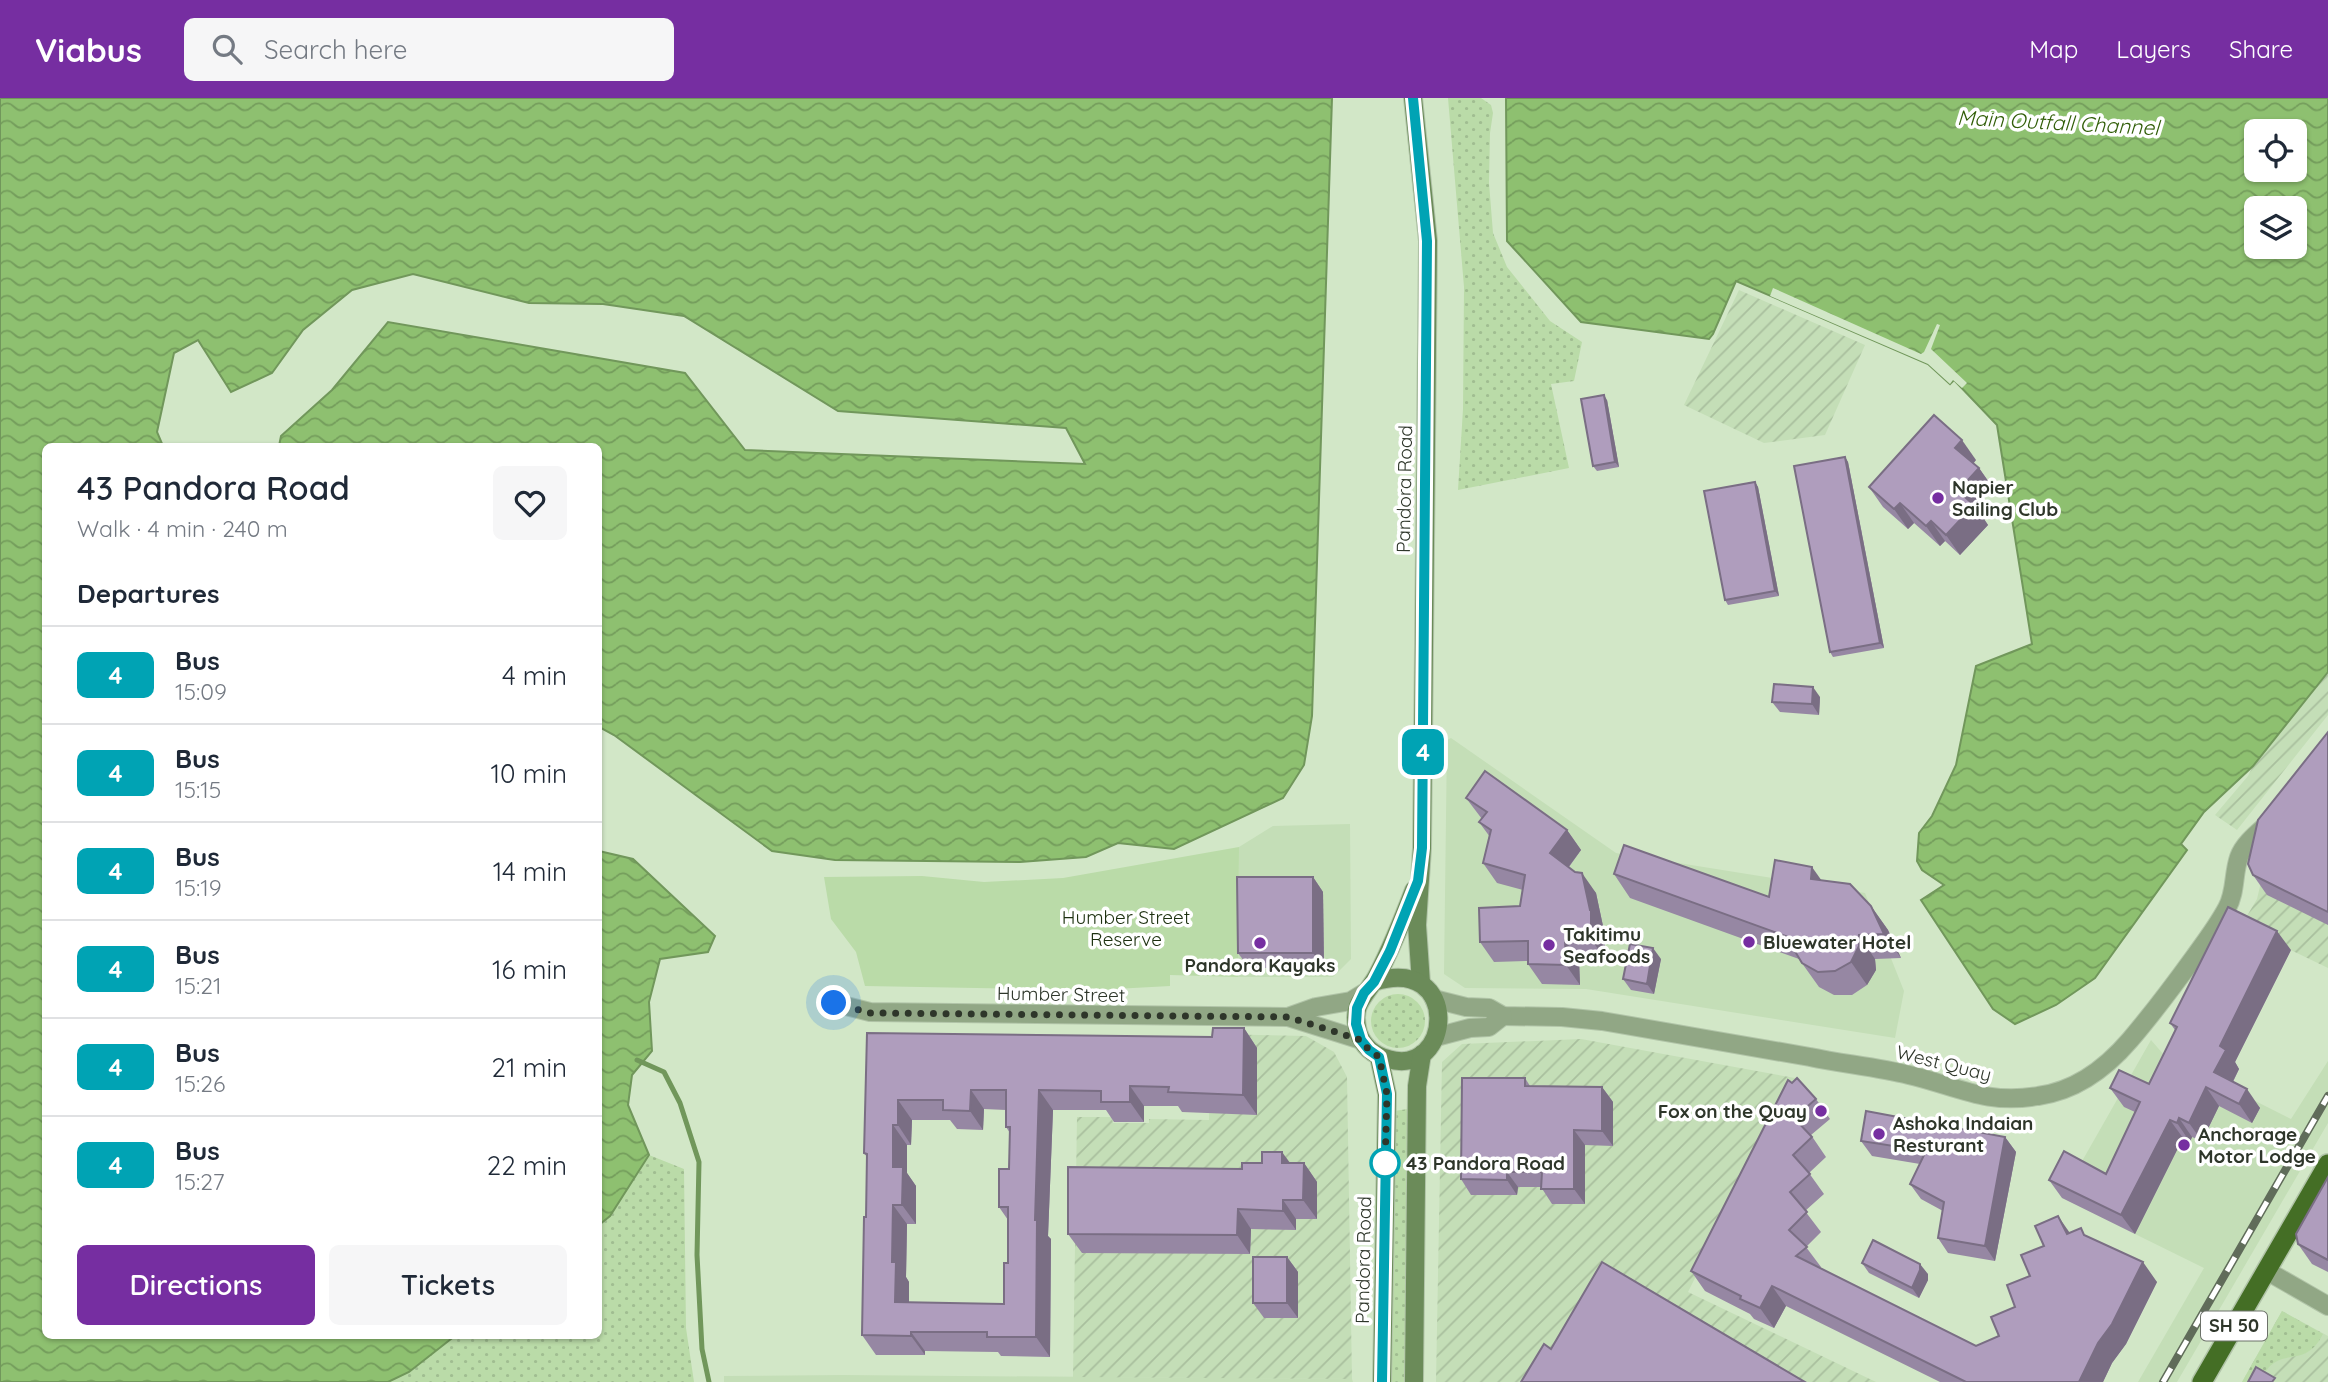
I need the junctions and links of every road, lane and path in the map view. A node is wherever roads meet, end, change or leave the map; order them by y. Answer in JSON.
{"nodes":[{"id":1,"x":1413,"y":98,"type":"edge"},
{"id":2,"x":2278,"y":811,"type":"edge"},
{"id":3,"x":1418,"y":881,"type":"junction"},
{"id":4,"x":1421,"y":984,"type":"junction"},
{"id":5,"x":1369,"y":988,"type":"junction"},
{"id":6,"x":1434,"y":999,"type":"junction"},
{"id":7,"x":834,"y":1003,"type":"dead end"},
{"id":8,"x":1503,"y":1016,"type":"junction"},
{"id":9,"x":1288,"y":1017,"type":"junction"},
{"id":10,"x":1436,"y":1038,"type":"junction"},
{"id":11,"x":1361,"y":1040,"type":"junction"},
{"id":12,"x":1422,"y":1054,"type":"junction"},
{"id":13,"x":1379,"y":1057,"type":"junction"},
{"id":14,"x":2328,"y":1164,"type":"edge"},
{"id":15,"x":2267,"y":1271,"type":"junction"},
{"id":16,"x":2328,"y":1306,"type":"edge"},
{"id":17,"x":1382,"y":1382,"type":"edge"},
{"id":18,"x":1414,"y":1382,"type":"edge"},
{"id":19,"x":2202,"y":1382,"type":"edge"}],
"edges":[{"from":1,"to":3,"type":"main road","name":"Pandora Road"},
{"from":2,"to":8,"type":"street","name":"West Quay"},
{"from":3,"to":4,"type":"main road"},
{"from":3,"to":5,"type":"main road"},
{"from":4,"to":5,"type":"main road"},
{"from":4,"to":6,"type":"main road"},
{"from":5,"to":9,"type":"street","name":"Humber Street"},
{"from":5,"to":11,"type":"main road"},
{"from":6,"to":8,"type":"street","name":"West Quay"},
{"from":6,"to":10,"type":"main road"},
{"from":7,"to":9,"type":"street","name":"Humber Street"},
{"from":8,"to":10,"type":"street","name":"West Quay"},
{"from":9,"to":11,"type":"street","name":"Humber Street"},
{"from":10,"to":12,"type":"main road"},
{"from":11,"to":13,"type":"main road"},
{"from":12,"to":13,"type":"main road"},
{"from":12,"to":18,"type":"main road"},
{"from":13,"to":17,"type":"main road","name":"Pandora Road"},
{"from":14,"to":15,"type":"highway","number":"SH 50"},
{"from":15,"to":16,"type":"street"},
{"from":15,"to":19,"type":"highway","number":"SH 50"}]}
